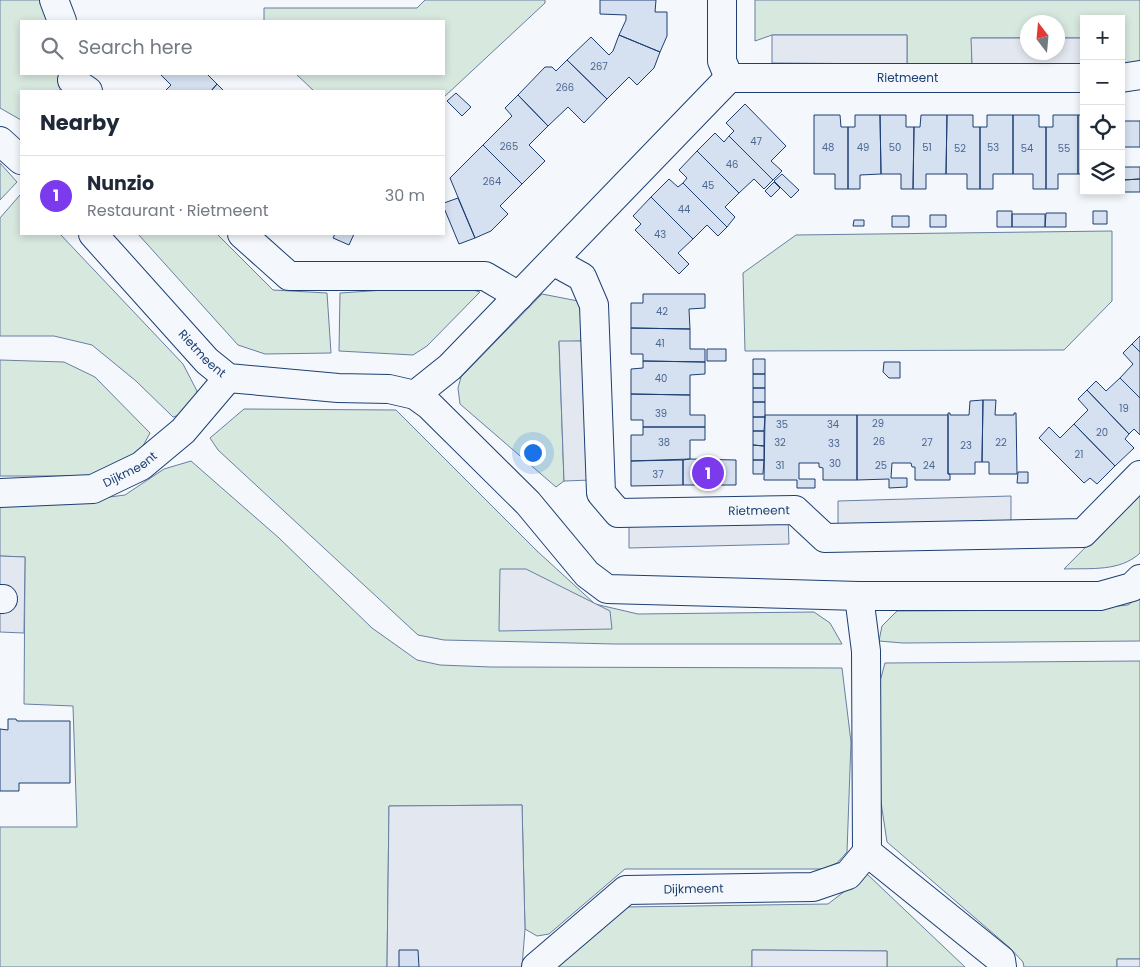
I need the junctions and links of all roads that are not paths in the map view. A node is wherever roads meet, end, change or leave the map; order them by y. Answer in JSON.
{"nodes":[{"id":1,"x":54,"y":0,"type":"edge"},
{"id":2,"x":722,"y":0,"type":"edge"},
{"id":3,"x":62,"y":20,"type":"edge"},
{"id":4,"x":1140,"y":74,"type":"edge"},
{"id":5,"x":1125,"y":77,"type":"edge"},
{"id":6,"x":729,"y":78,"type":"junction"},
{"id":7,"x":1080,"y":78,"type":"edge"},
{"id":8,"x":94,"y":235,"type":"edge"},
{"id":9,"x":243,"y":235,"type":"edge"},
{"id":10,"x":553,"y":261,"type":"junction"},
{"id":11,"x":519,"y":296,"type":"junction"},
{"id":12,"x":228,"y":378,"type":"junction"},
{"id":13,"x":415,"y":395,"type":"junction"},
{"id":14,"x":1140,"y":475,"type":"edge"},
{"id":15,"x":0,"y":492,"type":"edge"},
{"id":16,"x":1140,"y":579,"type":"edge"},
{"id":17,"x":859,"y":596,"type":"junction"},
{"id":18,"x":867,"y":852,"type":"junction"},
{"id":19,"x":536,"y":967,"type":"edge"},
{"id":20,"x":1002,"y":967,"type":"edge"}],
"edges":[{"from":1,"to":3,"type":"street"},
{"from":2,"to":6,"type":"street"},
{"from":4,"to":5,"type":"street"},
{"from":6,"to":7,"type":"street","name":"Rietmeent"},
{"from":6,"to":10,"type":"street"},
{"from":8,"to":12,"type":"street","name":"Rietmeent"},
{"from":9,"to":11,"type":"street"},
{"from":10,"to":11,"type":"street"},
{"from":10,"to":14,"type":"street","name":"Rietmeent"},
{"from":11,"to":13,"type":"street"},
{"from":12,"to":13,"type":"street","name":"Rietmeent"},
{"from":12,"to":15,"type":"street","name":"Dijkmeent"},
{"from":13,"to":17,"type":"street","name":"Rietmeent"},
{"from":16,"to":17,"type":"street","name":"Rietmeent"},
{"from":17,"to":18,"type":"street"},
{"from":18,"to":19,"type":"street","name":"Dijkmeent"},
{"from":18,"to":20,"type":"street"}]}
